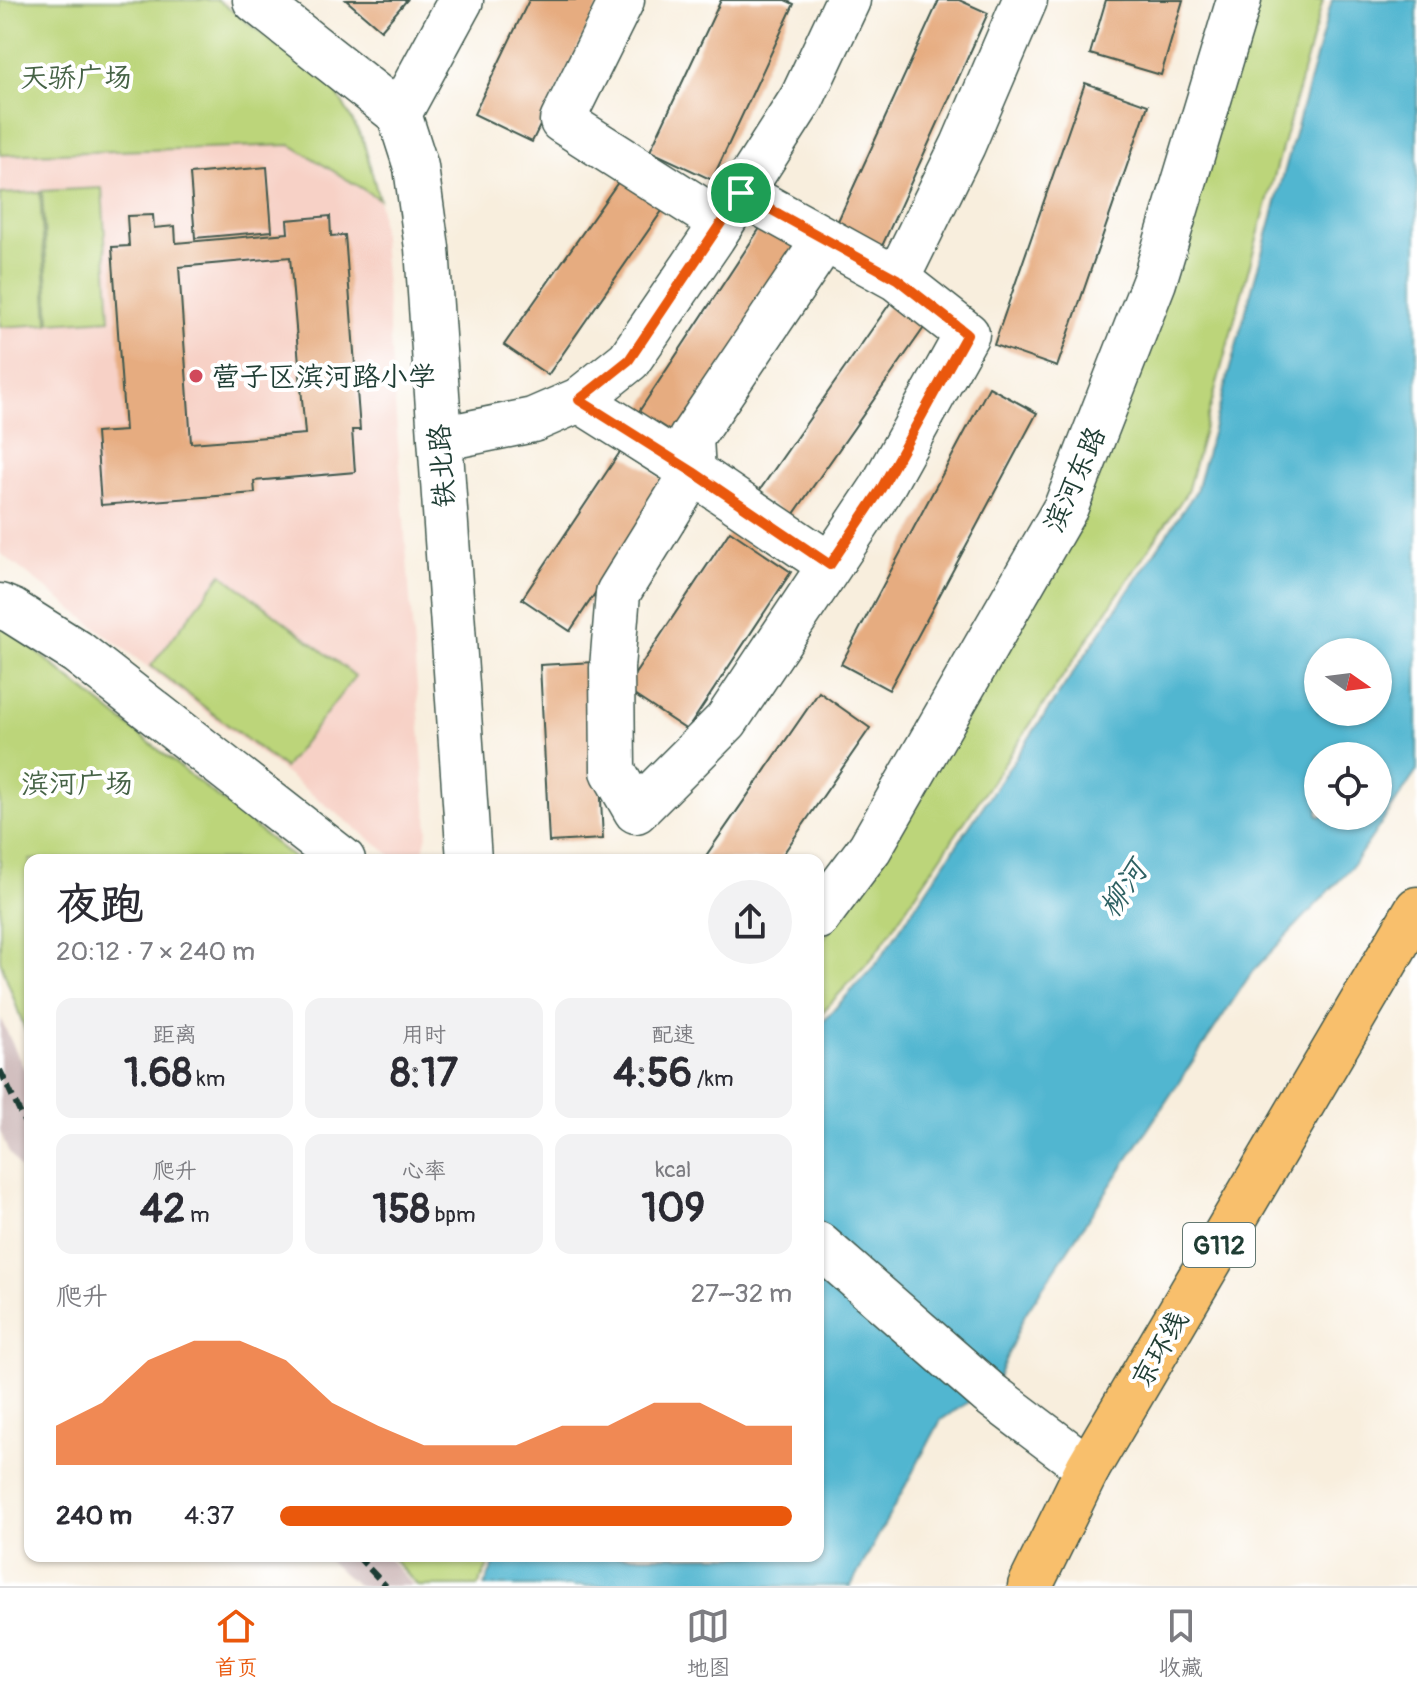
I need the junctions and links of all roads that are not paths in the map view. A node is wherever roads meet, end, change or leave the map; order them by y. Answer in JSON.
{"nodes":[{"id":1,"x":255,"y":0,"type":"edge"},
{"id":2,"x":461,"y":0,"type":"edge"},
{"id":3,"x":622,"y":0,"type":"edge"},
{"id":4,"x":1239,"y":0,"type":"edge"},
{"id":5,"x":846,"y":1,"type":"edge"},
{"id":6,"x":1013,"y":4,"type":"edge"},
{"id":7,"x":399,"y":114,"type":"junction"},
{"id":8,"x":732,"y":208,"type":"junction"},
{"id":9,"x":825,"y":239,"type":"junction"},
{"id":10,"x":897,"y":279,"type":"junction"},
{"id":11,"x":579,"y":400,"type":"junction"},
{"id":12,"x":440,"y":439,"type":"junction"},
{"id":13,"x":693,"y":472,"type":"junction"},
{"id":14,"x":830,"y":565,"type":"junction"},
{"id":15,"x":0,"y":606,"type":"edge"},
{"id":16,"x":335,"y":854,"type":"edge"},
{"id":17,"x":469,"y":854,"type":"edge"},
{"id":18,"x":824,"y":909,"type":"edge"},
{"id":19,"x":1417,"y":909,"type":"edge"},
{"id":20,"x":824,"y":1249,"type":"edge"},
{"id":21,"x":1088,"y":1468,"type":"junction"},
{"id":22,"x":1030,"y":1586,"type":"edge"}],
"edges":[{"from":1,"to":7,"type":"street"},
{"from":2,"to":7,"type":"street"},
{"from":3,"to":8,"type":"street"},
{"from":4,"to":18,"type":"street","name":"滨河东路"},
{"from":5,"to":8,"type":"street"},
{"from":6,"to":10,"type":"street"},
{"from":7,"to":12,"type":"street","name":"铁北路"},
{"from":8,"to":9,"type":"street"},
{"from":8,"to":11,"type":"street"},
{"from":9,"to":10,"type":"street"},
{"from":9,"to":13,"type":"street"},
{"from":10,"to":14,"type":"street"},
{"from":11,"to":12,"type":"street"},
{"from":11,"to":13,"type":"street"},
{"from":12,"to":17,"type":"street","name":"铁北路"},
{"from":13,"to":14,"type":"street"},
{"from":13,"to":14,"type":"street"},
{"from":15,"to":16,"type":"street"},
{"from":19,"to":21,"type":"highway","name":"京环线","number":"G112"},
{"from":20,"to":21,"type":"street"},
{"from":21,"to":22,"type":"highway","name":"京环线","number":"G112"}]}
